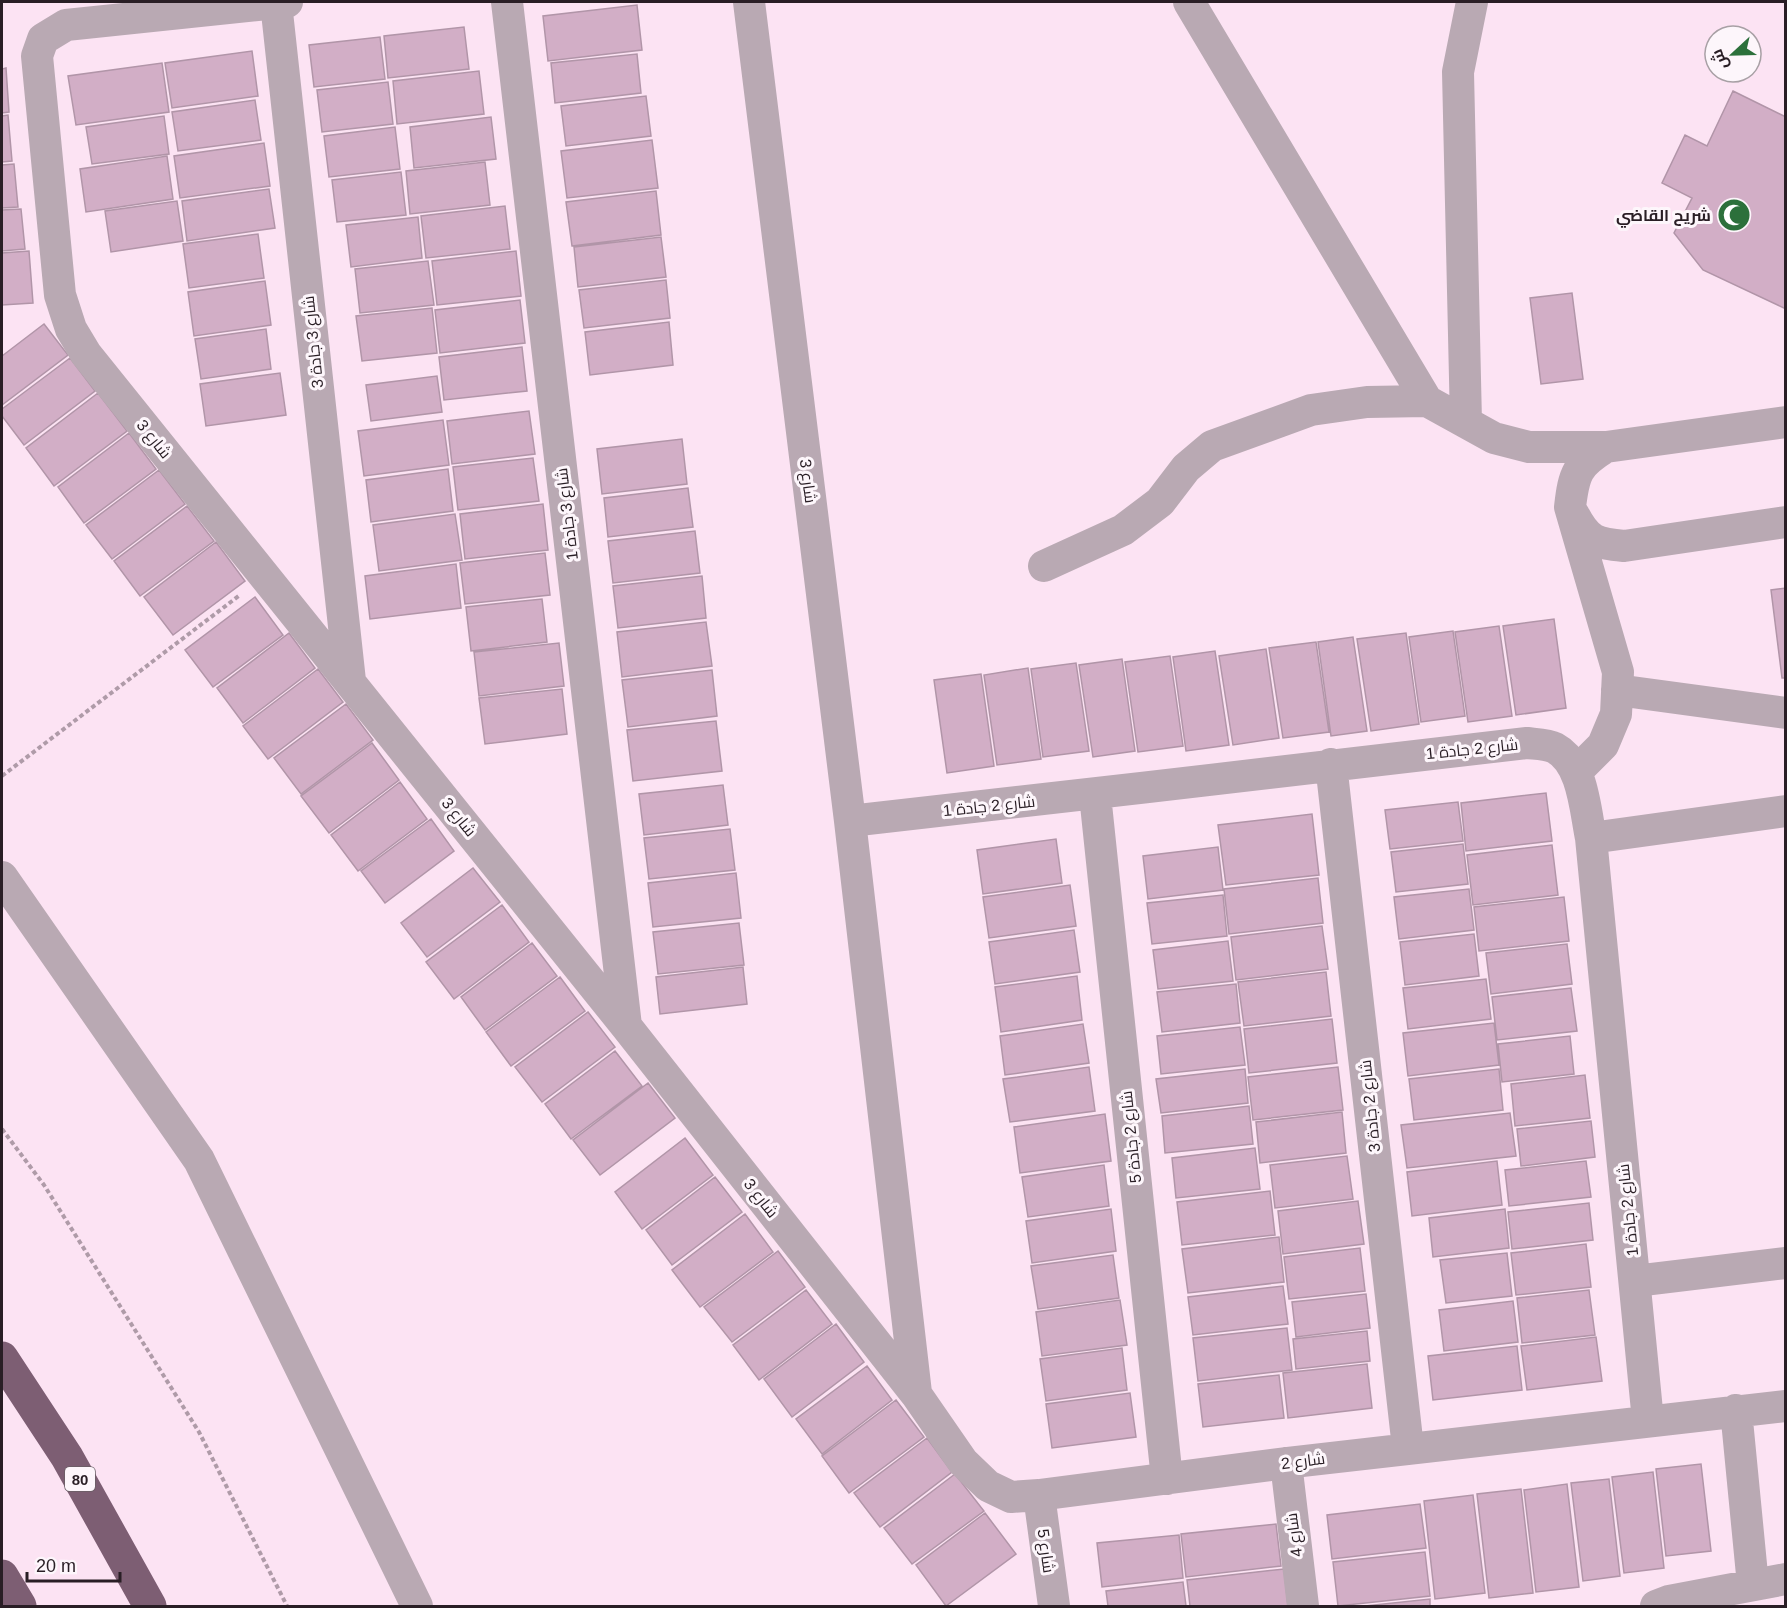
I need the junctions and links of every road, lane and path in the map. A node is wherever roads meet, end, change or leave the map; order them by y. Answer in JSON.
{"nodes":[{"id":1,"x":282,"y":2,"type":"edge"},
{"id":2,"x":507,"y":2,"type":"edge"},
{"id":3,"x":749,"y":2,"type":"edge"},
{"id":4,"x":1189,"y":2,"type":"edge"},
{"id":5,"x":1448,"y":2,"type":"edge"},
{"id":6,"x":1472,"y":2,"type":"edge"},
{"id":7,"x":1458,"y":72,"type":"junction"},
{"id":8,"x":1427,"y":401,"type":"junction"},
{"id":9,"x":1466,"y":422,"type":"junction"},
{"id":10,"x":1785,"y":422,"type":"edge"},
{"id":11,"x":1606,"y":447,"type":"junction"},
{"id":12,"x":1570,"y":507,"type":"junction"},
{"id":13,"x":1785,"y":522,"type":"edge"},
{"id":14,"x":1044,"y":566,"type":"dead end"},
{"id":15,"x":265,"y":577,"type":"junction"},
{"id":16,"x":350,"y":681,"type":"junction"},
{"id":17,"x":1617,"y":690,"type":"junction"},
{"id":18,"x":1785,"y":713,"type":"edge"},
{"id":19,"x":1331,"y":764,"type":"junction"},
{"id":20,"x":1577,"y":771,"type":"junction"},
{"id":21,"x":2,"y":776,"type":"edge"},
{"id":22,"x":1095,"y":795,"type":"junction"},
{"id":23,"x":1785,"y":811,"type":"edge"},
{"id":24,"x":850,"y":821,"type":"junction"},
{"id":25,"x":1591,"y":837,"type":"junction"},
{"id":26,"x":2,"y":877,"type":"edge"},
{"id":27,"x":626,"y":1026,"type":"junction"},
{"id":28,"x":2,"y":1129,"type":"edge"},
{"id":29,"x":1785,"y":1263,"type":"edge"},
{"id":30,"x":1635,"y":1281,"type":"junction"},
{"id":31,"x":2,"y":1358,"type":"edge"},
{"id":32,"x":916,"y":1394,"type":"junction"},
{"id":33,"x":1785,"y":1406,"type":"edge"},
{"id":34,"x":1736,"y":1410,"type":"junction"},
{"id":35,"x":1648,"y":1420,"type":"junction"},
{"id":36,"x":1408,"y":1448,"type":"junction"},
{"id":37,"x":1286,"y":1463,"type":"junction"},
{"id":38,"x":1167,"y":1479,"type":"junction"},
{"id":39,"x":1039,"y":1495,"type":"junction"},
{"id":40,"x":2,"y":1576,"type":"edge"},
{"id":41,"x":1785,"y":1579,"type":"edge"},
{"id":42,"x":1753,"y":1584,"type":"junction"},
{"id":43,"x":20,"y":1606,"type":"edge"},
{"id":44,"x":150,"y":1606,"type":"edge"},
{"id":45,"x":287,"y":1606,"type":"edge"},
{"id":46,"x":417,"y":1606,"type":"edge"},
{"id":47,"x":1054,"y":1606,"type":"edge"},
{"id":48,"x":1303,"y":1606,"type":"edge"},
{"id":49,"x":1656,"y":1606,"type":"edge"}],
"edges":[{"from":1,"to":15,"type":"street","name":"شارع 3"},
{"from":1,"to":16,"type":"street","name":"شارع 3 جادة 3"},
{"from":2,"to":27,"type":"street","name":"شارع 3 جادة 1"},
{"from":3,"to":24,"type":"street","name":"شارع 3"},
{"from":4,"to":8,"type":"street"},
{"from":5,"to":7,"type":"street"},
{"from":6,"to":7,"type":"street"},
{"from":7,"to":9,"type":"street"},
{"from":8,"to":9,"type":"street"},
{"from":8,"to":14,"type":"street"},
{"from":9,"to":11,"type":"street"},
{"from":10,"to":11,"type":"street"},
{"from":11,"to":12,"type":"street"},
{"from":12,"to":13,"type":"street"},
{"from":12,"to":17,"type":"street"},
{"from":15,"to":16,"type":"street","name":"شارع 3"},
{"from":15,"to":21,"type":"path"},
{"from":16,"to":27,"type":"street","name":"شارع 3"},
{"from":17,"to":18,"type":"street"},
{"from":17,"to":20,"type":"street"},
{"from":19,"to":20,"type":"street","name":"شارع 2 جادة 1"},
{"from":19,"to":22,"type":"street","name":"شارع 2 جادة 1"},
{"from":19,"to":36,"type":"street","name":"شارع 2 جادة 3"},
{"from":20,"to":25,"type":"street","name":"شارع 2 جادة 1"},
{"from":22,"to":24,"type":"street","name":"شارع 2 جادة 1"},
{"from":22,"to":38,"type":"street","name":"شارع 2 جادة 5"},
{"from":23,"to":25,"type":"street"},
{"from":24,"to":32,"type":"street","name":"شارع 3"},
{"from":25,"to":30,"type":"street","name":"شارع 2 جادة 1"},
{"from":26,"to":46,"type":"street"},
{"from":27,"to":32,"type":"street","name":"شارع 3"},
{"from":28,"to":45,"type":"path"},
{"from":29,"to":30,"type":"street"},
{"from":30,"to":35,"type":"street","name":"شارع 2 جادة 1"},
{"from":31,"to":44,"type":"highway","number":"80"},
{"from":32,"to":39,"type":"street","name":"شارع 2"},
{"from":33,"to":34,"type":"street","name":"شارع 2"},
{"from":34,"to":35,"type":"street","name":"شارع 2"},
{"from":34,"to":42,"type":"street"},
{"from":35,"to":36,"type":"street","name":"شارع 2"},
{"from":36,"to":37,"type":"street","name":"شارع 2"},
{"from":37,"to":38,"type":"street","name":"شارع 2"},
{"from":37,"to":48,"type":"street","name":"شارع 4"},
{"from":38,"to":39,"type":"street","name":"شارع 2"},
{"from":39,"to":47,"type":"street","name":"شارع 5"},
{"from":40,"to":43,"type":"highway"},
{"from":41,"to":42,"type":"street"},
{"from":42,"to":49,"type":"street"}]}
